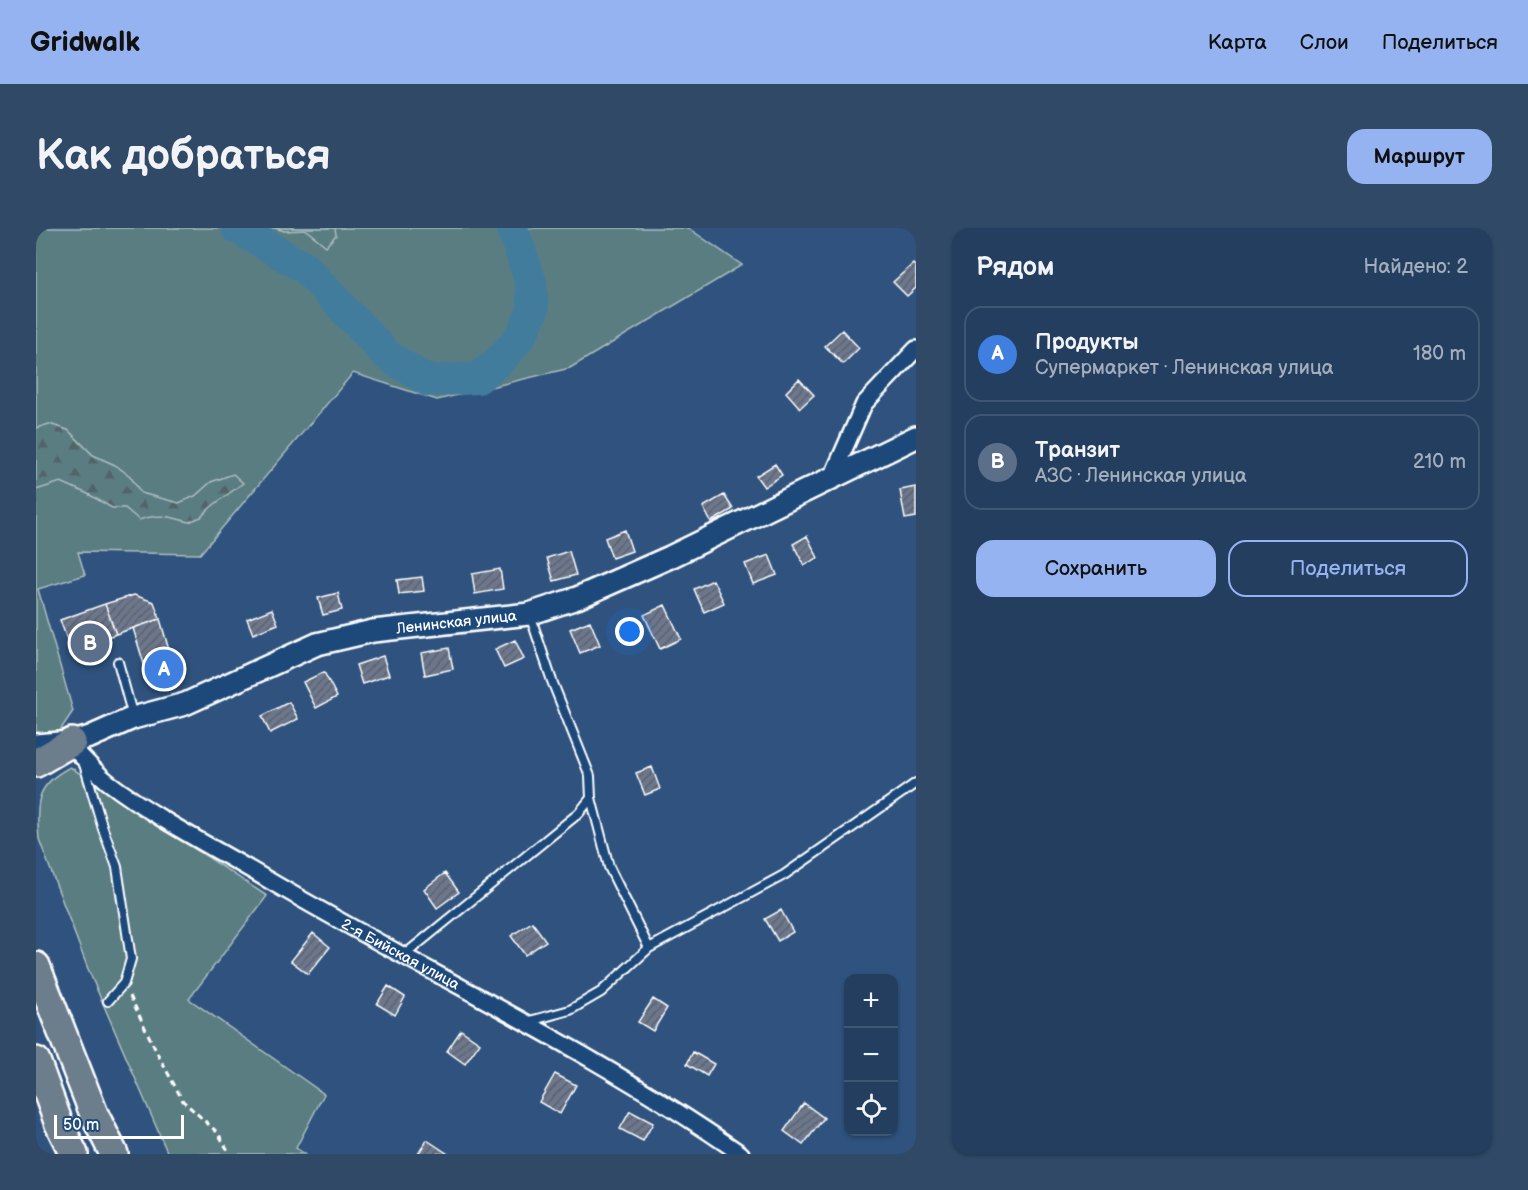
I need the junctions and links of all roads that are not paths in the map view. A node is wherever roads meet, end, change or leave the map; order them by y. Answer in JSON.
{"nodes":[{"id":1,"x":916,"y":348,"type":"edge"},
{"id":2,"x":916,"y":437,"type":"edge"},
{"id":3,"x":832,"y":477,"type":"junction"},
{"id":4,"x":529,"y":614,"type":"junction"},
{"id":5,"x":118,"y":662,"type":"dead end"},
{"id":6,"x":133,"y":718,"type":"junction"},
{"id":7,"x":36,"y":746,"type":"edge"},
{"id":8,"x":74,"y":747,"type":"junction"},
{"id":9,"x":36,"y":763,"type":"edge"},
{"id":10,"x":916,"y":783,"type":"edge"},
{"id":11,"x":591,"y":798,"type":"junction"},
{"id":12,"x":650,"y":948,"type":"junction"},
{"id":13,"x":403,"y":956,"type":"junction"},
{"id":14,"x":36,"y":966,"type":"edge"},
{"id":15,"x":108,"y":1001,"type":"dead end"},
{"id":16,"x":525,"y":1023,"type":"junction"},
{"id":17,"x":36,"y":1061,"type":"edge"},
{"id":18,"x":74,"y":1154,"type":"edge"},
{"id":19,"x":114,"y":1154,"type":"edge"},
{"id":20,"x":741,"y":1154,"type":"edge"}],
"edges":[{"from":1,"to":3,"type":"street"},
{"from":2,"to":3,"type":"street","name":"Ленинская улица"},
{"from":3,"to":4,"type":"street","name":"Ленинская улица"},
{"from":4,"to":6,"type":"street","name":"Ленинская улица"},
{"from":4,"to":11,"type":"lane"},
{"from":5,"to":6,"type":"lane"},
{"from":6,"to":8,"type":"street","name":"Ленинская улица"},
{"from":7,"to":8,"type":"street","name":"Ленинская улица"},
{"from":8,"to":9,"type":"highway"},
{"from":8,"to":13,"type":"street","name":"2-я Бийская улица"},
{"from":8,"to":15,"type":"lane"},
{"from":10,"to":12,"type":"lane"},
{"from":11,"to":12,"type":"lane"},
{"from":11,"to":13,"type":"lane"},
{"from":12,"to":16,"type":"lane"},
{"from":13,"to":16,"type":"street","name":"2-я Бийская улица"},
{"from":14,"to":19,"type":"highway"},
{"from":16,"to":20,"type":"street","name":"2-я Бийская улица"},
{"from":17,"to":18,"type":"highway"}]}
